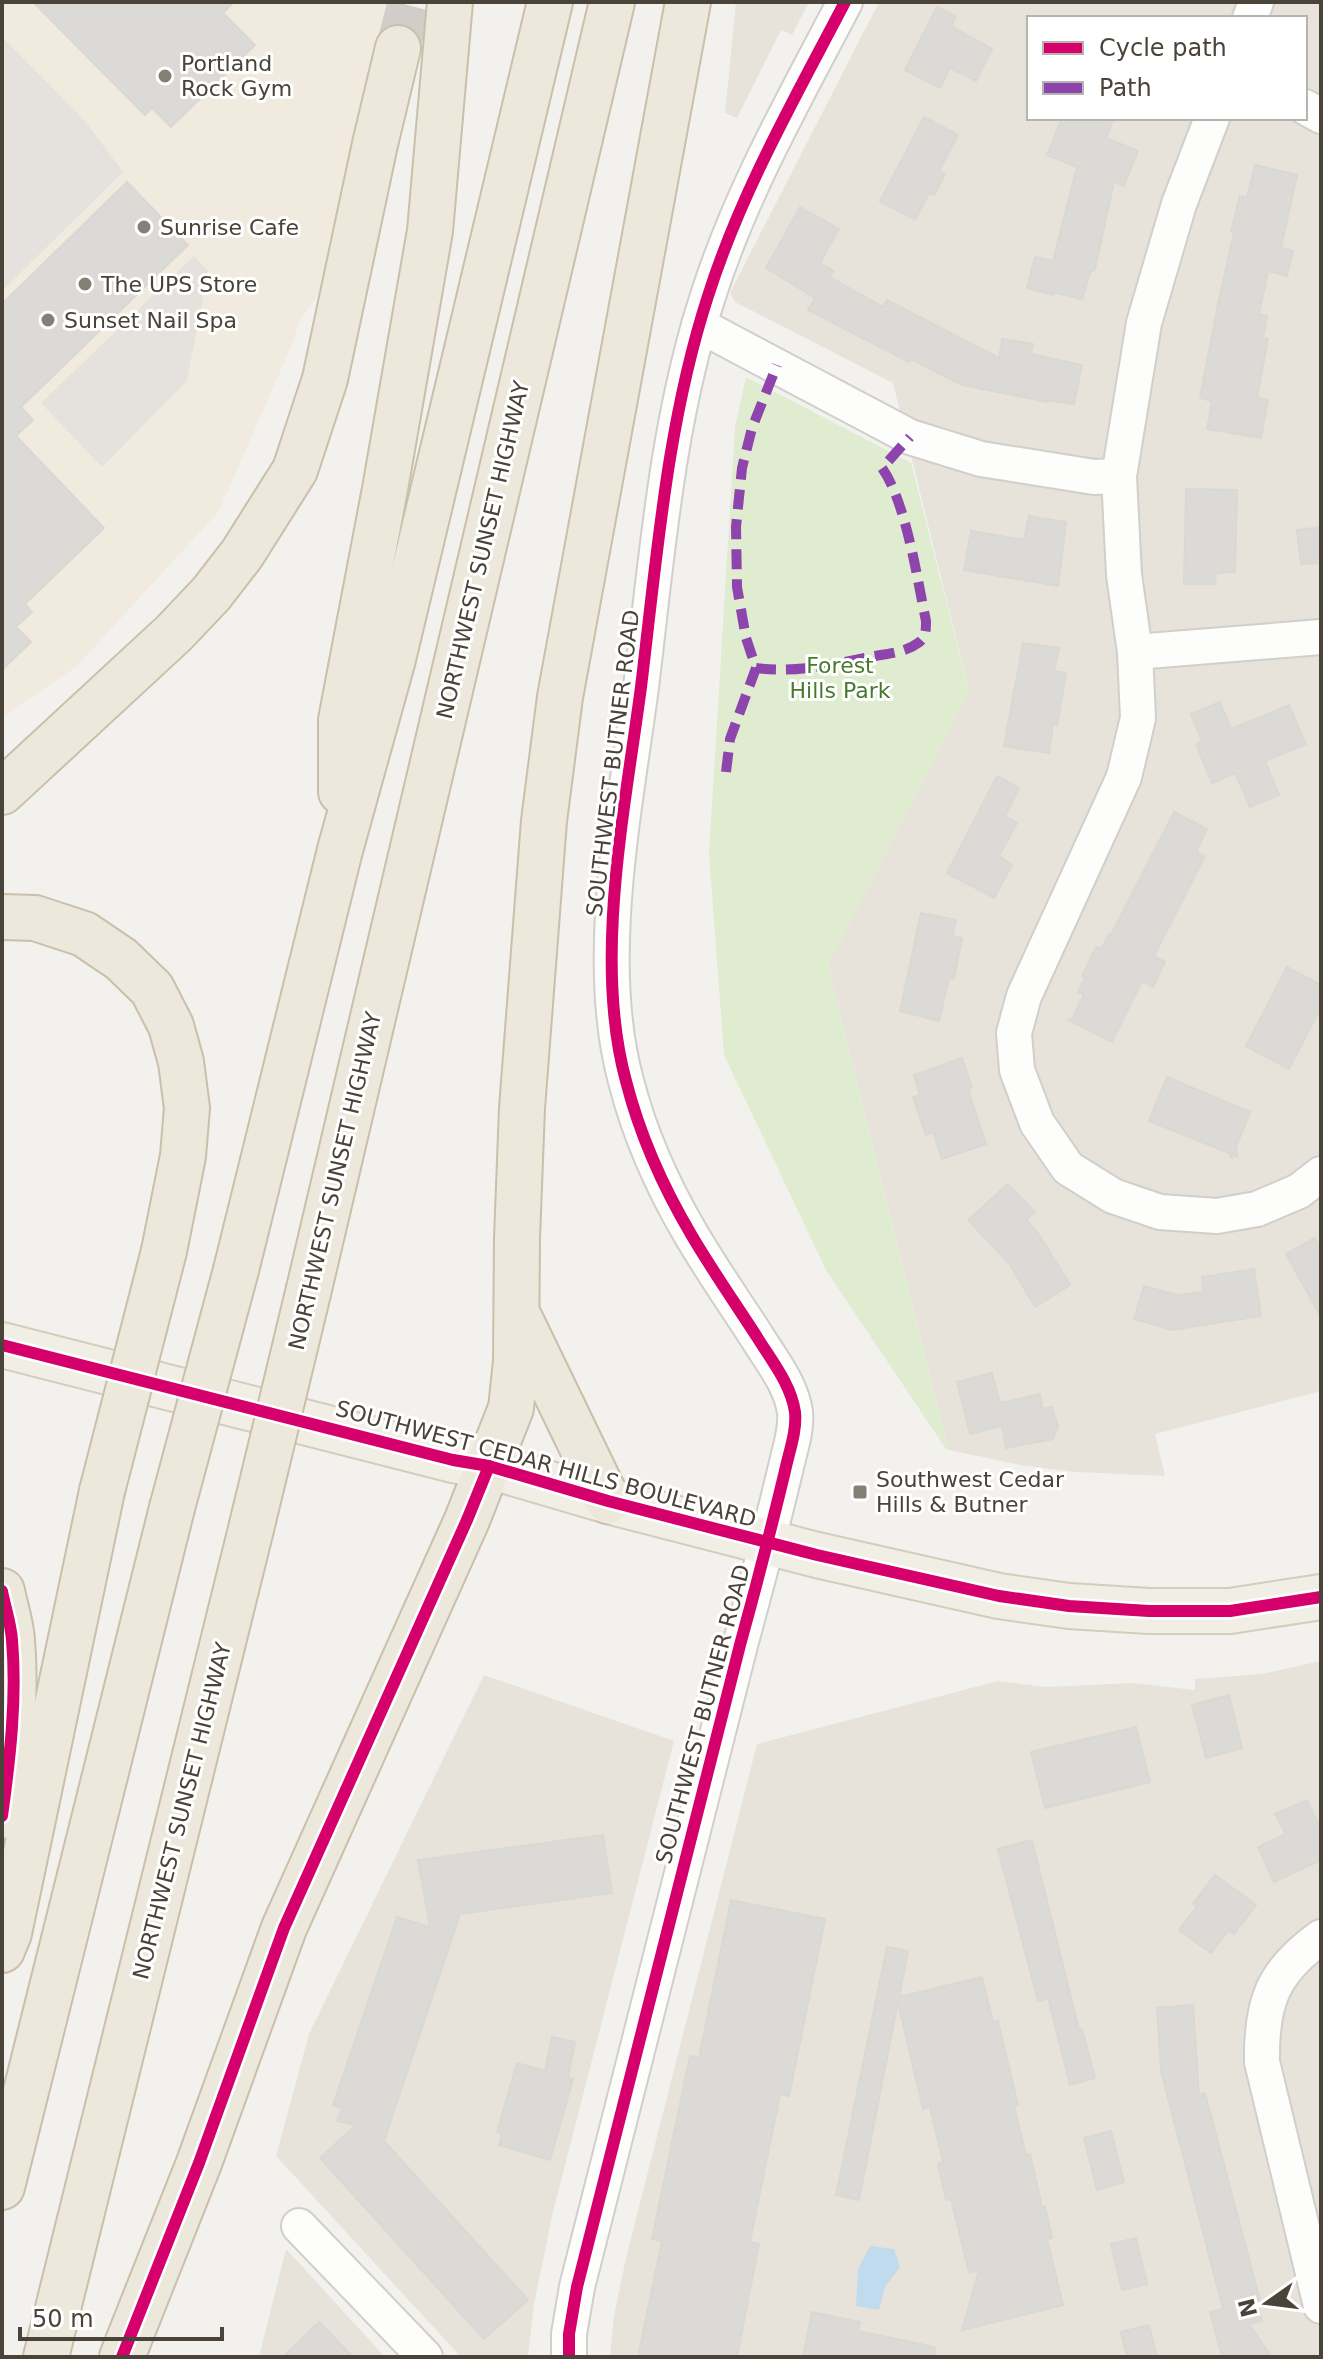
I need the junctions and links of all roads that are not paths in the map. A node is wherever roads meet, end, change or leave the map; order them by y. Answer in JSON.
{"nodes":[{"id":1,"x":450,"y":2,"type":"edge"},
{"id":2,"x":550,"y":2,"type":"edge"},
{"id":3,"x":612,"y":2,"type":"edge"},
{"id":4,"x":688,"y":2,"type":"edge"},
{"id":5,"x":845,"y":2,"type":"edge"},
{"id":6,"x":398,"y":48,"type":"tunnel mouth"},
{"id":7,"x":1211,"y":120,"type":"edge"},
{"id":8,"x":699,"y":325,"type":"junction"},
{"id":9,"x":1119,"y":476,"type":"junction"},
{"id":10,"x":1321,"y":637,"type":"edge"},
{"id":11,"x":1135,"y":652,"type":"junction"},
{"id":12,"x":2,"y":792,"type":"edge"},
{"id":13,"x":340,"y":850,"type":"junction"},
{"id":14,"x":2,"y":917,"type":"edge"},
{"id":15,"x":1321,"y":1174,"type":"edge"},
{"id":16,"x":516,"y":1312,"type":"junction"},
{"id":17,"x":2,"y":1345,"type":"edge"},
{"id":18,"x":489,"y":1466,"type":"junction"},
{"id":19,"x":608,"y":1501,"type":"junction"},
{"id":20,"x":768,"y":1543,"type":"junction"},
{"id":21,"x":2,"y":1591,"type":"edge"},
{"id":22,"x":1321,"y":1597,"type":"edge"},
{"id":23,"x":2,"y":1816,"type":"edge"},
{"id":24,"x":1321,"y":1937,"type":"edge"},
{"id":25,"x":2,"y":1950,"type":"edge"},
{"id":26,"x":2,"y":2187,"type":"edge"},
{"id":27,"x":299,"y":2226,"type":"dead end"},
{"id":28,"x":1321,"y":2306,"type":"edge"},
{"id":29,"x":46,"y":2357,"type":"edge"},
{"id":30,"x":122,"y":2357,"type":"edge"},
{"id":31,"x":425,"y":2357,"type":"edge"},
{"id":32,"x":569,"y":2357,"type":"edge"}],
"edges":[{"from":1,"to":13,"type":"highway"},
{"from":2,"to":13,"type":"highway"},
{"from":3,"to":29,"type":"highway","name":"NORTHWEST SUNSET HIGHWAY","bridge":true},
{"from":4,"to":16,"type":"highway"},
{"from":5,"to":8,"type":"street","name":"SOUTHWEST BUTNER ROAD"},
{"from":6,"to":12,"type":"highway"},
{"from":7,"to":9,"type":"street"},
{"from":8,"to":9,"type":"street"},
{"from":8,"to":20,"type":"street","name":"SOUTHWEST BUTNER ROAD"},
{"from":9,"to":11,"type":"street"},
{"from":10,"to":11,"type":"street"},
{"from":11,"to":15,"type":"street"},
{"from":13,"to":26,"type":"highway","bridge":true},
{"from":14,"to":25,"type":"highway","bridge":true},
{"from":16,"to":18,"type":"highway"},
{"from":16,"to":19,"type":"highway"},
{"from":17,"to":18,"type":"main road","name":"SOUTHWEST CEDAR HILLS BOULEVARD"},
{"from":18,"to":19,"type":"main road","name":"SOUTHWEST CEDAR HILLS BOULEVARD"},
{"from":18,"to":30,"type":"highway"},
{"from":19,"to":20,"type":"main road","name":"SOUTHWEST CEDAR HILLS BOULEVARD"},
{"from":20,"to":22,"type":"main road","name":"SOUTHWEST CEDAR HILLS BOULEVARD"},
{"from":20,"to":32,"type":"street","name":"SOUTHWEST BUTNER ROAD"},
{"from":21,"to":23,"type":"highway"},
{"from":24,"to":28,"type":"street"},
{"from":27,"to":31,"type":"street"}]}
